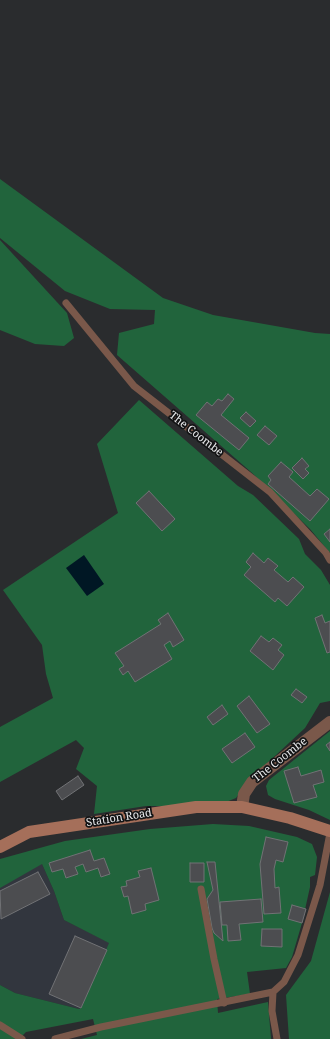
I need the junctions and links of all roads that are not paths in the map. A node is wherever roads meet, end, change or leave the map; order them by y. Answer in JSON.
{"nodes":[{"id":1,"x":66,"y":303,"type":"dead end"},
{"id":2,"x":330,"y":560,"type":"edge"},
{"id":3,"x":330,"y":722,"type":"edge"},
{"id":4,"x":242,"y":807,"type":"junction"},
{"id":5,"x":330,"y":832,"type":"edge"},
{"id":6,"x":0,"y":847,"type":"edge"},
{"id":7,"x":201,"y":889,"type":"dead end"},
{"id":8,"x":273,"y":992,"type":"junction"},
{"id":9,"x":224,"y":1003,"type":"junction"},
{"id":10,"x":0,"y":1025,"type":"edge"},
{"id":11,"x":22,"y":1039,"type":"edge"},
{"id":12,"x":55,"y":1039,"type":"edge"},
{"id":13,"x":277,"y":1039,"type":"edge"}],
"edges":[{"from":1,"to":2,"type":"lane","name":"The Coombe"},
{"from":3,"to":4,"type":"street","name":"The Coombe"},
{"from":4,"to":5,"type":"main road","name":"Station Road"},
{"from":4,"to":6,"type":"main road","name":"Station Road"},
{"from":5,"to":8,"type":"lane"},
{"from":7,"to":9,"type":"lane"},
{"from":8,"to":9,"type":"lane"},
{"from":8,"to":13,"type":"lane"},
{"from":9,"to":12,"type":"lane"},
{"from":10,"to":11,"type":"lane"}]}
